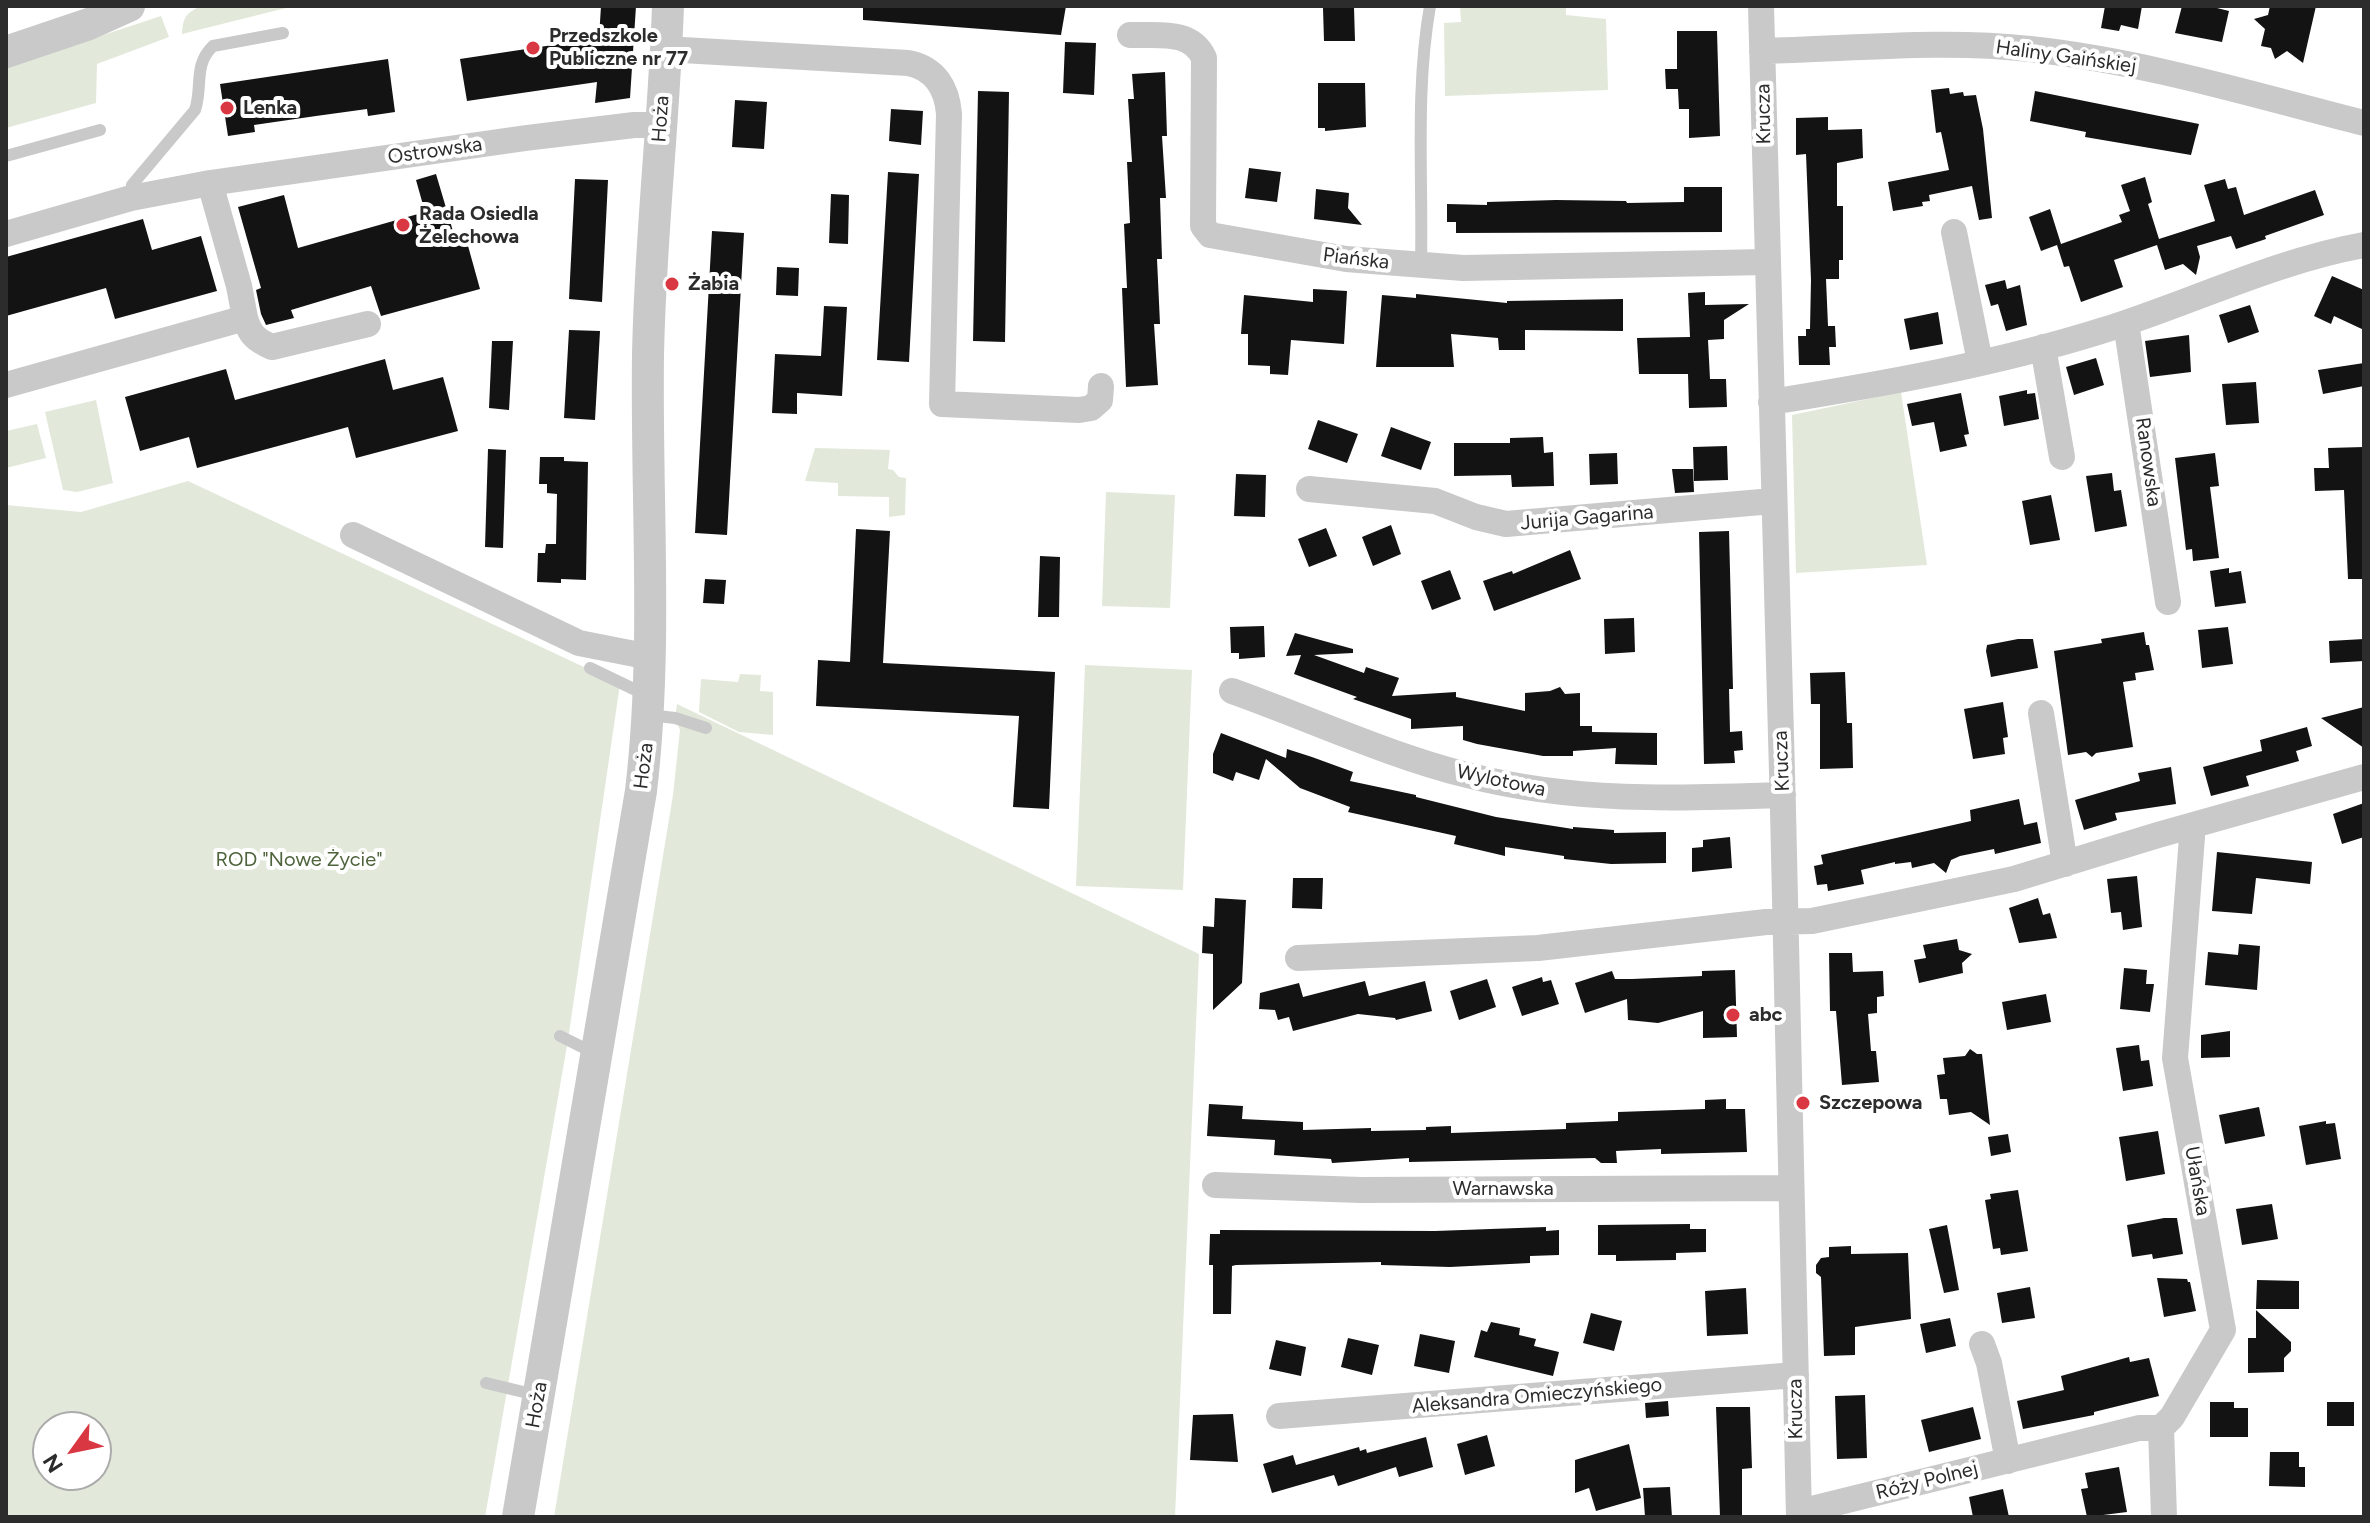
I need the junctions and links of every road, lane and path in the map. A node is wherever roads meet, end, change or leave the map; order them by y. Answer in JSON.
{"nodes":[{"id":1,"x":129,"y":6,"type":"edge"},
{"id":2,"x":668,"y":6,"type":"edge"},
{"id":3,"x":1430,"y":6,"type":"edge"},
{"id":4,"x":1761,"y":6,"type":"edge"},
{"id":5,"x":283,"y":33,"type":"dead end"},
{"id":6,"x":1130,"y":35,"type":"dead end"},
{"id":7,"x":665,"y":49,"type":"junction"},
{"id":8,"x":1762,"y":51,"type":"junction"},
{"id":9,"x":6,"y":52,"type":"edge"},
{"id":10,"x":2364,"y":123,"type":"edge"},
{"id":11,"x":661,"y":125,"type":"junction"},
{"id":12,"x":100,"y":130,"type":"dead end"},
{"id":13,"x":6,"y":156,"type":"edge"},
{"id":14,"x":210,"y":183,"type":"junction"},
{"id":15,"x":131,"y":198,"type":"junction"},
{"id":16,"x":1954,"y":232,"type":"dead end"},
{"id":17,"x":6,"y":234,"type":"edge"},
{"id":18,"x":2364,"y":245,"type":"edge"},
{"id":19,"x":1767,"y":262,"type":"junction"},
{"id":20,"x":1421,"y":265,"type":"junction"},
{"id":21,"x":245,"y":318,"type":"junction"},
{"id":22,"x":2126,"y":323,"type":"junction"},
{"id":23,"x":368,"y":324,"type":"dead end"},
{"id":24,"x":2043,"y":347,"type":"junction"},
{"id":25,"x":1980,"y":362,"type":"junction"},
{"id":26,"x":6,"y":385,"type":"edge"},
{"id":27,"x":1101,"y":386,"type":"dead end"},
{"id":28,"x":1771,"y":402,"type":"junction"},
{"id":29,"x":2062,"y":457,"type":"dead end"},
{"id":30,"x":1309,"y":489,"type":"dead end"},
{"id":31,"x":1773,"y":501,"type":"junction"},
{"id":32,"x":353,"y":535,"type":"dead end"},
{"id":33,"x":2168,"y":602,"type":"dead end"},
{"id":34,"x":650,"y":657,"type":"junction"},
{"id":35,"x":590,"y":668,"type":"dead end"},
{"id":36,"x":1232,"y":691,"type":"dead end"},
{"id":37,"x":649,"y":706,"type":"junction"},
{"id":38,"x":2041,"y":713,"type":"dead end"},
{"id":39,"x":706,"y":728,"type":"dead end"},
{"id":40,"x":2364,"y":777,"type":"edge"},
{"id":41,"x":1783,"y":795,"type":"junction"},
{"id":42,"x":2190,"y":827,"type":"junction"},
{"id":43,"x":2065,"y":864,"type":"junction"},
{"id":44,"x":1784,"y":921,"type":"junction"},
{"id":45,"x":1298,"y":958,"type":"dead end"},
{"id":46,"x":560,"y":1036,"type":"dead end"},
{"id":47,"x":597,"y":1055,"type":"junction"},
{"id":48,"x":1215,"y":1185,"type":"dead end"},
{"id":49,"x":1790,"y":1188,"type":"junction"},
{"id":50,"x":1982,"y":1344,"type":"dead end"},
{"id":51,"x":1796,"y":1375,"type":"junction"},
{"id":52,"x":486,"y":1383,"type":"dead end"},
{"id":53,"x":539,"y":1395,"type":"junction"},
{"id":54,"x":1279,"y":1416,"type":"dead end"},
{"id":55,"x":2161,"y":1428,"type":"junction"},
{"id":56,"x":2008,"y":1461,"type":"junction"},
{"id":57,"x":1799,"y":1514,"type":"edge"},
{"id":58,"x":518,"y":1517,"type":"edge"},
{"id":59,"x":2164,"y":1517,"type":"edge"}],
"edges":[{"from":1,"to":9,"type":"street"},
{"from":2,"to":7,"type":"street","name":"Hoża"},
{"from":3,"to":20,"type":"lane"},
{"from":4,"to":8,"type":"street","name":"Krucza"},
{"from":5,"to":15,"type":"lane"},
{"from":6,"to":20,"type":"street","name":"Piańska"},
{"from":7,"to":11,"type":"street","name":"Hoża"},
{"from":7,"to":27,"type":"street"},
{"from":8,"to":10,"type":"street","name":"Haliny Gaińskiej"},
{"from":8,"to":19,"type":"street","name":"Krucza"},
{"from":11,"to":14,"type":"street","name":"Ostrowska"},
{"from":11,"to":34,"type":"street","name":"Hoża"},
{"from":12,"to":13,"type":"lane"},
{"from":14,"to":15,"type":"street","name":"Ostrowska"},
{"from":14,"to":21,"type":"street"},
{"from":15,"to":17,"type":"street","name":"Ostrowska"},
{"from":16,"to":25,"type":"street"},
{"from":18,"to":22,"type":"street"},
{"from":19,"to":20,"type":"street","name":"Piańska"},
{"from":19,"to":28,"type":"street","name":"Krucza"},
{"from":21,"to":23,"type":"street"},
{"from":21,"to":26,"type":"street"},
{"from":22,"to":24,"type":"street"},
{"from":22,"to":33,"type":"street","name":"Ranowska"},
{"from":24,"to":25,"type":"street"},
{"from":24,"to":29,"type":"street"},
{"from":25,"to":28,"type":"street"},
{"from":28,"to":31,"type":"street","name":"Krucza"},
{"from":30,"to":31,"type":"street","name":"Jurija Gagarina"},
{"from":31,"to":41,"type":"street","name":"Krucza"},
{"from":32,"to":34,"type":"street"},
{"from":34,"to":37,"type":"street","name":"Hoża"},
{"from":35,"to":37,"type":"lane"},
{"from":36,"to":41,"type":"street","name":"Wylotowa"},
{"from":37,"to":39,"type":"lane"},
{"from":37,"to":47,"type":"street","name":"Hoża"},
{"from":38,"to":43,"type":"street"},
{"from":40,"to":42,"type":"street"},
{"from":41,"to":44,"type":"street","name":"Krucza"},
{"from":42,"to":43,"type":"street"},
{"from":42,"to":55,"type":"street","name":"Ułańska"},
{"from":43,"to":44,"type":"street"},
{"from":44,"to":45,"type":"street"},
{"from":44,"to":49,"type":"street","name":"Krucza"},
{"from":46,"to":47,"type":"lane"},
{"from":47,"to":53,"type":"street","name":"Hoża"},
{"from":48,"to":49,"type":"street","name":"Warnawska"},
{"from":49,"to":51,"type":"street","name":"Krucza"},
{"from":50,"to":56,"type":"street"},
{"from":51,"to":54,"type":"street","name":"Aleksandra Omieczyńskiego"},
{"from":51,"to":57,"type":"street","name":"Krucza"},
{"from":52,"to":53,"type":"lane"},
{"from":53,"to":58,"type":"street","name":"Hoża"},
{"from":55,"to":56,"type":"street","name":"Róży Polnej"},
{"from":55,"to":59,"type":"street"},
{"from":56,"to":57,"type":"street","name":"Róży Polnej"}]}
